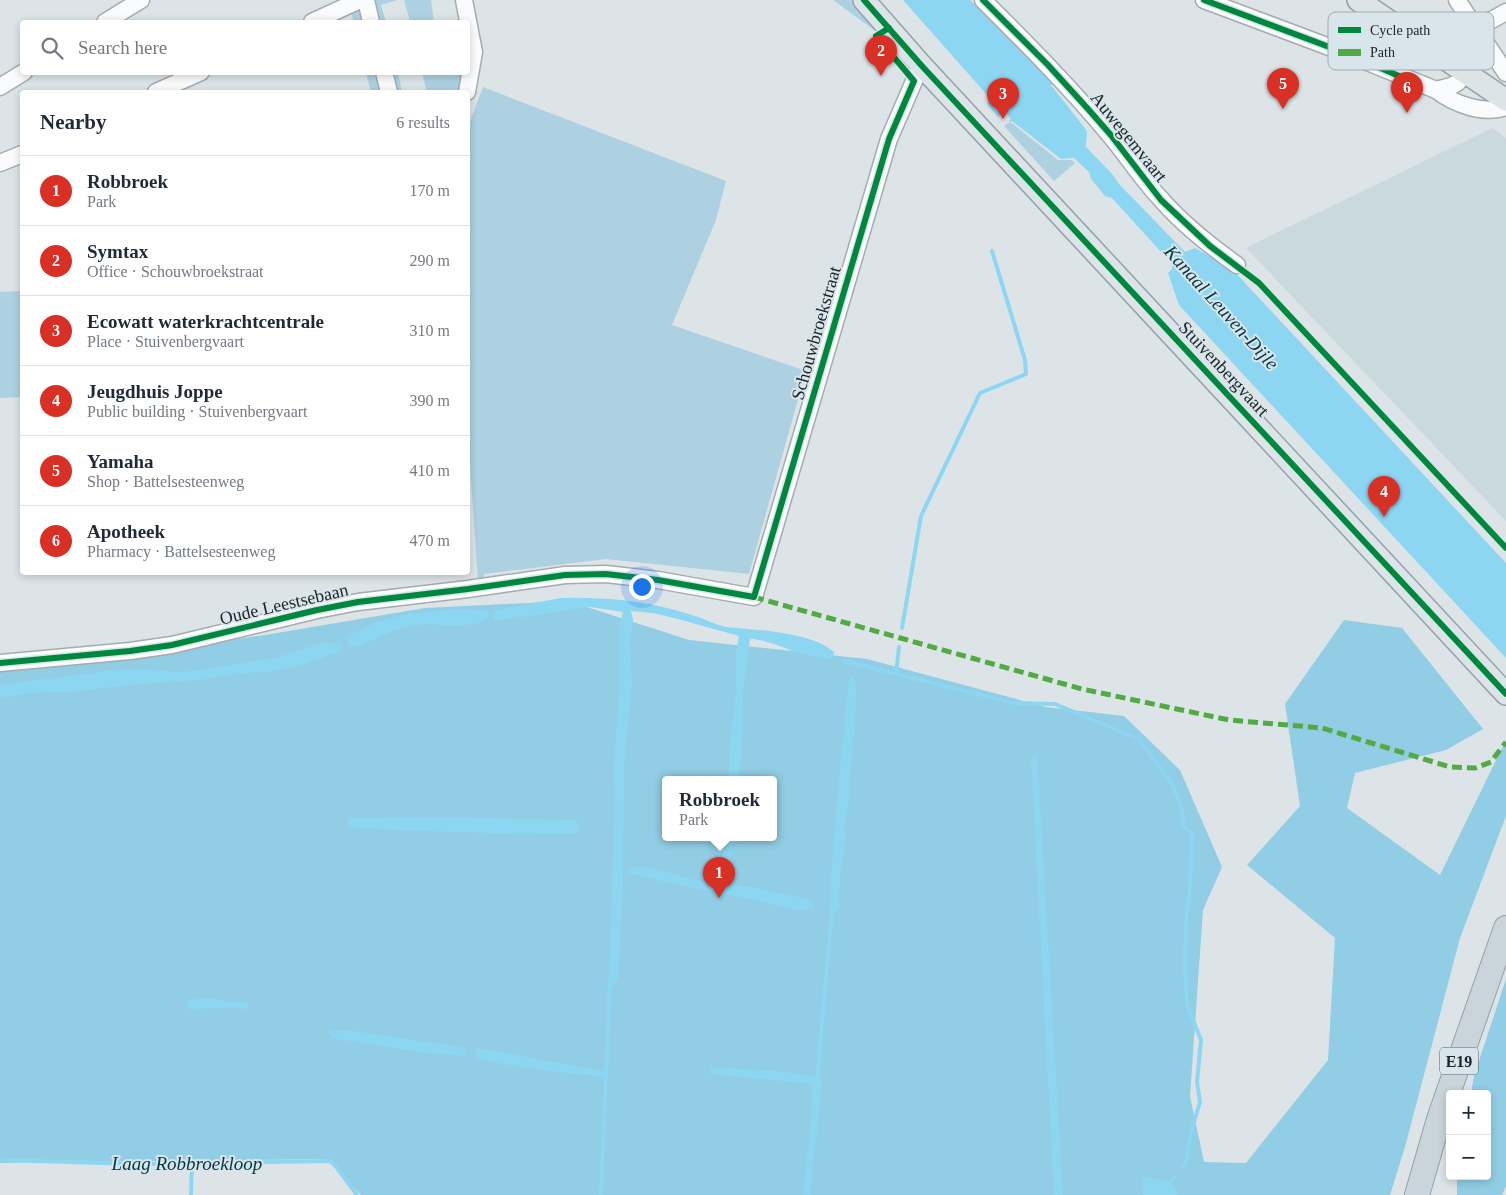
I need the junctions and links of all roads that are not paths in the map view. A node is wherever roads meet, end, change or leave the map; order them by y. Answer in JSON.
{"nodes":[{"id":1,"x":141,"y":0,"type":"edge"},
{"id":2,"x":360,"y":0,"type":"edge"},
{"id":3,"x":366,"y":0,"type":"edge"},
{"id":4,"x":464,"y":0,"type":"edge"},
{"id":5,"x":983,"y":0,"type":"edge"},
{"id":6,"x":1204,"y":0,"type":"edge"},
{"id":7,"x":1358,"y":0,"type":"edge"},
{"id":8,"x":1457,"y":0,"type":"edge"},
{"id":9,"x":866,"y":1,"type":"edge"},
{"id":10,"x":1376,"y":12,"type":"edge"},
{"id":11,"x":1466,"y":12,"type":"edge"},
{"id":12,"x":1506,"y":12,"type":"edge"},
{"id":13,"x":1494,"y":19,"type":"edge"},
{"id":14,"x":108,"y":20,"type":"edge"},
{"id":15,"x":316,"y":20,"type":"edge"},
{"id":16,"x":371,"y":20,"type":"edge"},
{"id":17,"x":468,"y":20,"type":"edge"},
{"id":18,"x":470,"y":31,"type":"edge"},
{"id":19,"x":1328,"y":46,"type":"edge"},
{"id":20,"x":1494,"y":54,"type":"edge"},
{"id":21,"x":921,"y":64,"type":"junction"},
{"id":22,"x":1387,"y":70,"type":"edge"},
{"id":23,"x":1463,"y":70,"type":"edge"},
{"id":24,"x":1466,"y":72,"type":"junction"},
{"id":25,"x":1506,"y":72,"type":"edge"},
{"id":26,"x":20,"y":75,"type":"edge"},
{"id":27,"x":194,"y":75,"type":"edge"},
{"id":28,"x":385,"y":75,"type":"edge"},
{"id":29,"x":470,"y":75,"type":"edge"},
{"id":30,"x":470,"y":75,"type":"edge"},
{"id":31,"x":0,"y":88,"type":"edge"},
{"id":32,"x":160,"y":90,"type":"edge"},
{"id":33,"x":388,"y":90,"type":"edge"},
{"id":34,"x":467,"y":90,"type":"edge"},
{"id":35,"x":1436,"y":90,"type":"junction"},
{"id":36,"x":1506,"y":100,"type":"edge"},
{"id":37,"x":1506,"y":107,"type":"edge"},
{"id":38,"x":20,"y":155,"type":"edge"},
{"id":39,"x":0,"y":163,"type":"edge"},
{"id":40,"x":1237,"y":265,"type":"dead end"},
{"id":41,"x":754,"y":597,"type":"joint"},
{"id":42,"x":0,"y":664,"type":"edge"},
{"id":43,"x":1506,"y":694,"type":"edge"},
{"id":44,"x":1506,"y":928,"type":"edge"},
{"id":45,"x":1417,"y":1195,"type":"edge"}],
"edges":[{"from":1,"to":14,"type":"street"},
{"from":2,"to":15,"type":"street"},
{"from":3,"to":16,"type":"street"},
{"from":4,"to":17,"type":"street"},
{"from":5,"to":40,"type":"street","name":"Auwegemvaart"},
{"from":6,"to":19,"type":"street"},
{"from":7,"to":10,"type":"main road"},
{"from":8,"to":11,"type":"street"},
{"from":9,"to":21,"type":"main road","name":"Stuivenbergvaart"},
{"from":12,"to":13,"type":"street"},
{"from":18,"to":29,"type":"street"},
{"from":20,"to":25,"type":"street"},
{"from":21,"to":41,"type":"street","name":"Schouwbroekstraat"},
{"from":21,"to":43,"type":"main road","name":"Stuivenbergvaart"},
{"from":22,"to":35,"type":"street"},
{"from":23,"to":24,"type":"main road"},
{"from":24,"to":35,"type":"street"},
{"from":24,"to":36,"type":"main road"},
{"from":26,"to":31,"type":"street"},
{"from":27,"to":32,"type":"street"},
{"from":28,"to":33,"type":"street"},
{"from":30,"to":34,"type":"street"},
{"from":35,"to":37,"type":"street"},
{"from":38,"to":39,"type":"street"},
{"from":41,"to":42,"type":"street","name":"Oude Leestsebaan"},
{"from":44,"to":45,"type":"highway","number":"E19"}]}
